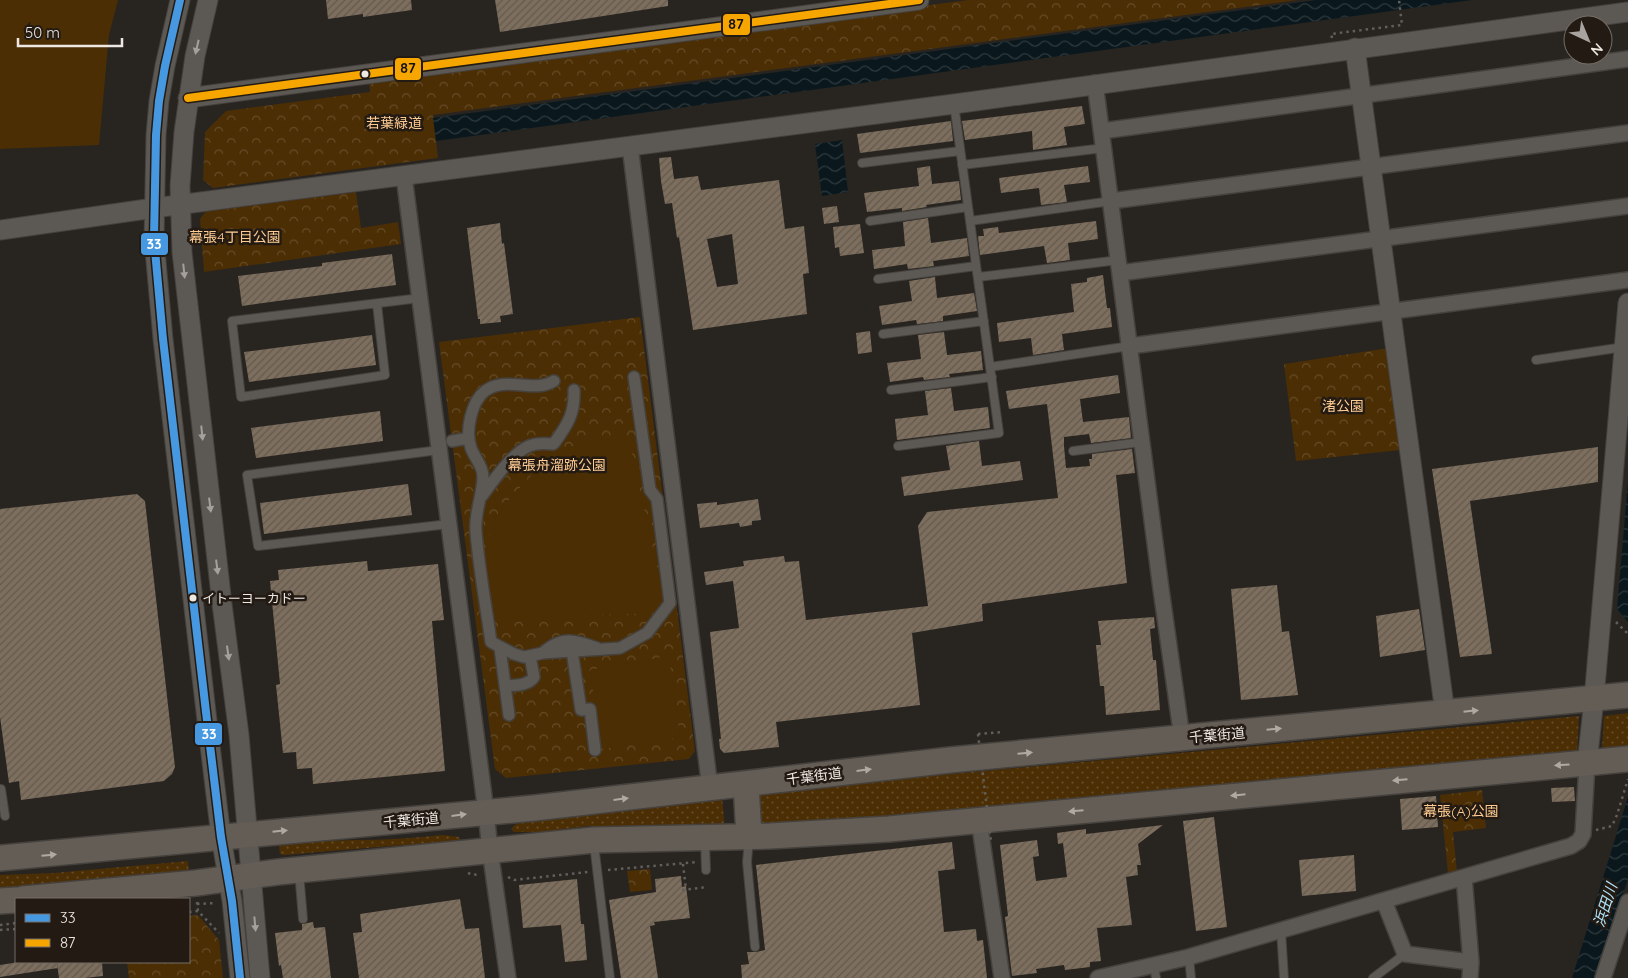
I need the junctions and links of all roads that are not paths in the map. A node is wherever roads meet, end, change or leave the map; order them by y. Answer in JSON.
{"nodes":[{"id":1,"x":180,"y":0,"type":"edge"},
{"id":2,"x":208,"y":0,"type":"edge"},
{"id":3,"x":919,"y":0,"type":"edge"},
{"id":4,"x":1628,"y":12,"type":"edge"},
{"id":5,"x":1355,"y":48,"type":"junction"},
{"id":6,"x":1628,"y":59,"type":"edge"},
{"id":7,"x":1095,"y":83,"type":"junction"},
{"id":8,"x":1362,"y":95,"type":"junction"},
{"id":9,"x":188,"y":98,"type":"junction"},
{"id":10,"x":954,"y":104,"type":"junction"},
{"id":11,"x":1102,"y":130,"type":"junction"},
{"id":12,"x":1628,"y":133,"type":"edge"},
{"id":13,"x":630,"y":146,"type":"junction"},
{"id":14,"x":1104,"y":148,"type":"junction"},
{"id":15,"x":960,"y":151,"type":"junction"},
{"id":16,"x":862,"y":163,"type":"dead end"},
{"id":17,"x":962,"y":165,"type":"junction"},
{"id":18,"x":1371,"y":167,"type":"junction"},
{"id":19,"x":404,"y":176,"type":"junction"},
{"id":20,"x":1111,"y":201,"type":"junction"},
{"id":21,"x":180,"y":205,"type":"junction"},
{"id":22,"x":1628,"y":206,"type":"edge"},
{"id":23,"x":968,"y":207,"type":"junction"},
{"id":24,"x":154,"y":208,"type":"junction"},
{"id":25,"x":870,"y":221,"type":"dead end"},
{"id":26,"x":970,"y":221,"type":"junction"},
{"id":27,"x":0,"y":230,"type":"edge"},
{"id":28,"x":1381,"y":239,"type":"junction"},
{"id":29,"x":976,"y":266,"type":"junction"},
{"id":30,"x":1120,"y":267,"type":"junction"},
{"id":31,"x":978,"y":277,"type":"junction"},
{"id":32,"x":878,"y":279,"type":"dead end"},
{"id":33,"x":1628,"y":280,"type":"edge"},
{"id":34,"x":420,"y":298,"type":"junction"},
{"id":35,"x":1628,"y":302,"type":"edge"},
{"id":36,"x":377,"y":304,"type":"junction"},
{"id":37,"x":1391,"y":311,"type":"junction"},
{"id":38,"x":984,"y":321,"type":"junction"},
{"id":39,"x":884,"y":334,"type":"dead end"},
{"id":40,"x":1130,"y":346,"type":"junction"},
{"id":41,"x":1624,"y":347,"type":"junction"},
{"id":42,"x":1536,"y":360,"type":"dead end"},
{"id":43,"x":990,"y":367,"type":"junction"},
{"id":44,"x":992,"y":376,"type":"junction"},
{"id":45,"x":634,"y":377,"type":"dead end"},
{"id":46,"x":554,"y":381,"type":"dead end"},
{"id":47,"x":574,"y":390,"type":"dead end"},
{"id":48,"x":891,"y":390,"type":"dead end"},
{"id":49,"x":469,"y":438,"type":"junction"},
{"id":50,"x":452,"y":441,"type":"dead end"},
{"id":51,"x":1142,"y":442,"type":"junction"},
{"id":52,"x":898,"y":446,"type":"dead end"},
{"id":53,"x":439,"y":450,"type":"junction"},
{"id":54,"x":1073,"y":451,"type":"dead end"},
{"id":55,"x":483,"y":471,"type":"junction"},
{"id":56,"x":498,"y":476,"type":"junction"},
{"id":57,"x":479,"y":500,"type":"junction"},
{"id":58,"x":449,"y":524,"type":"junction"},
{"id":59,"x":478,"y":643,"type":"dead end"},
{"id":60,"x":495,"y":645,"type":"junction"},
{"id":61,"x":603,"y":650,"type":"junction"},
{"id":62,"x":572,"y":652,"type":"junction"},
{"id":63,"x":543,"y":653,"type":"junction"},
{"id":64,"x":530,"y":656,"type":"junction"},
{"id":65,"x":505,"y":686,"type":"junction"},
{"id":66,"x":1628,"y":695,"type":"edge"},
{"id":67,"x":1594,"y":699,"type":"junction"},
{"id":68,"x":1445,"y":713,"type":"junction"},
{"id":69,"x":509,"y":715,"type":"dead end"},
{"id":70,"x":1182,"y":738,"type":"junction"},
{"id":71,"x":595,"y":750,"type":"dead end"},
{"id":72,"x":1608,"y":761,"type":"edge"},
{"id":73,"x":746,"y":784,"type":"junction"},
{"id":74,"x":710,"y":788,"type":"junction"},
{"id":75,"x":1,"y":789,"type":"dead end"},
{"id":76,"x":486,"y":812,"type":"junction"},
{"id":77,"x":5,"y":816,"type":"dead end"},
{"id":78,"x":979,"y":820,"type":"junction"},
{"id":79,"x":249,"y":835,"type":"junction"},
{"id":80,"x":705,"y":837,"type":"junction"},
{"id":81,"x":749,"y":837,"type":"junction"},
{"id":82,"x":221,"y":838,"type":"junction"},
{"id":83,"x":594,"y":840,"type":"junction"},
{"id":84,"x":490,"y":850,"type":"junction"},
{"id":85,"x":0,"y":858,"type":"edge"},
{"id":86,"x":299,"y":870,"type":"junction"},
{"id":87,"x":706,"y":870,"type":"dead end"},
{"id":88,"x":240,"y":877,"type":"junction"},
{"id":89,"x":1464,"y":878,"type":"junction"},
{"id":90,"x":103,"y":895,"type":"edge"},
{"id":91,"x":43,"y":898,"type":"edge"},
{"id":92,"x":15,"y":900,"type":"edge"},
{"id":93,"x":0,"y":901,"type":"edge"},
{"id":94,"x":1384,"y":901,"type":"junction"},
{"id":95,"x":1628,"y":902,"type":"edge"},
{"id":96,"x":303,"y":919,"type":"dead end"},
{"id":97,"x":1281,"y":930,"type":"junction"},
{"id":98,"x":1622,"y":936,"type":"edge"},
{"id":99,"x":755,"y":946,"type":"dead end"},
{"id":100,"x":1405,"y":954,"type":"junction"},
{"id":101,"x":1189,"y":957,"type":"junction"},
{"id":102,"x":1471,"y":962,"type":"junction"},
{"id":103,"x":1155,"y":972,"type":"edge"},
{"id":104,"x":240,"y":978,"type":"edge"},
{"id":105,"x":260,"y":978,"type":"edge"},
{"id":106,"x":508,"y":978,"type":"edge"},
{"id":107,"x":610,"y":978,"type":"edge"},
{"id":108,"x":1002,"y":978,"type":"edge"},
{"id":109,"x":1098,"y":978,"type":"edge"},
{"id":110,"x":1191,"y":978,"type":"edge"},
{"id":111,"x":1284,"y":978,"type":"edge"},
{"id":112,"x":1373,"y":978,"type":"edge"},
{"id":113,"x":1470,"y":978,"type":"edge"},
{"id":114,"x":1603,"y":978,"type":"edge"}],
"edges":[{"from":1,"to":24,"type":"street"},
{"from":2,"to":9,"type":"street","one_way":true},
{"from":3,"to":9,"type":"street"},
{"from":4,"to":5,"type":"street"},
{"from":5,"to":7,"type":"street"},
{"from":5,"to":8,"type":"street"},
{"from":6,"to":8,"type":"street"},
{"from":7,"to":10,"type":"street"},
{"from":7,"to":11,"type":"street"},
{"from":8,"to":11,"type":"street"},
{"from":8,"to":18,"type":"street"},
{"from":9,"to":21,"type":"street"},
{"from":10,"to":13,"type":"street"},
{"from":10,"to":15,"type":"lane"},
{"from":11,"to":14,"type":"street"},
{"from":12,"to":18,"type":"street"},
{"from":13,"to":19,"type":"street"},
{"from":13,"to":74,"type":"street"},
{"from":14,"to":17,"type":"lane"},
{"from":14,"to":20,"type":"street"},
{"from":15,"to":16,"type":"lane"},
{"from":15,"to":17,"type":"lane"},
{"from":17,"to":23,"type":"lane"},
{"from":18,"to":20,"type":"street"},
{"from":18,"to":28,"type":"street"},
{"from":19,"to":21,"type":"street"},
{"from":19,"to":34,"type":"street"},
{"from":20,"to":26,"type":"lane"},
{"from":20,"to":30,"type":"street"},
{"from":21,"to":24,"type":"street"},
{"from":21,"to":79,"type":"street","one_way":true},
{"from":22,"to":28,"type":"street"},
{"from":23,"to":25,"type":"lane"},
{"from":23,"to":26,"type":"lane"},
{"from":24,"to":27,"type":"street"},
{"from":24,"to":82,"type":"street"},
{"from":26,"to":29,"type":"lane"},
{"from":28,"to":30,"type":"street"},
{"from":28,"to":37,"type":"street"},
{"from":29,"to":31,"type":"lane"},
{"from":29,"to":32,"type":"lane"},
{"from":30,"to":31,"type":"lane"},
{"from":30,"to":40,"type":"street"},
{"from":31,"to":38,"type":"lane"},
{"from":33,"to":37,"type":"street"},
{"from":34,"to":36,"type":"lane"},
{"from":34,"to":53,"type":"street"},
{"from":35,"to":41,"type":"street"},
{"from":36,"to":36,"type":"lane"},
{"from":37,"to":40,"type":"street"},
{"from":37,"to":68,"type":"street"},
{"from":38,"to":39,"type":"lane"},
{"from":38,"to":43,"type":"lane"},
{"from":40,"to":43,"type":"lane"},
{"from":40,"to":51,"type":"street"},
{"from":41,"to":42,"type":"lane"},
{"from":41,"to":67,"type":"street"},
{"from":43,"to":44,"type":"lane"},
{"from":44,"to":48,"type":"lane"},
{"from":44,"to":52,"type":"lane"},
{"from":45,"to":61,"type":"street"},
{"from":46,"to":49,"type":"street"},
{"from":47,"to":56,"type":"street"},
{"from":49,"to":50,"type":"street"},
{"from":49,"to":55,"type":"street"},
{"from":51,"to":54,"type":"lane"},
{"from":51,"to":70,"type":"street"},
{"from":53,"to":58,"type":"street"},
{"from":53,"to":58,"type":"lane"},
{"from":55,"to":56,"type":"street"},
{"from":55,"to":57,"type":"street"},
{"from":56,"to":57,"type":"street"},
{"from":57,"to":60,"type":"street"},
{"from":58,"to":76,"type":"street"},
{"from":59,"to":60,"type":"street"},
{"from":60,"to":64,"type":"street"},
{"from":60,"to":65,"type":"street"},
{"from":61,"to":62,"type":"street"},
{"from":61,"to":63,"type":"street"},
{"from":62,"to":63,"type":"street"},
{"from":62,"to":71,"type":"street"},
{"from":63,"to":64,"type":"street"},
{"from":64,"to":65,"type":"street"},
{"from":65,"to":69,"type":"street"},
{"from":66,"to":67,"type":"highway","name":"千葉街道"},
{"from":68,"to":67,"type":"highway","name":"千葉街道","one_way":true},
{"from":67,"to":72,"type":"street"},
{"from":70,"to":68,"type":"highway","name":"千葉街道","one_way":true},
{"from":73,"to":70,"type":"highway","name":"千葉街道","one_way":true},
{"from":72,"to":78,"type":"highway","one_way":true},
{"from":72,"to":89,"type":"street"},
{"from":73,"to":74,"type":"highway","name":"千葉街道"},
{"from":73,"to":81,"type":"highway"},
{"from":76,"to":74,"type":"highway","name":"千葉街道","one_way":true},
{"from":75,"to":77,"type":"lane"},
{"from":79,"to":76,"type":"highway","name":"千葉街道","one_way":true},
{"from":76,"to":84,"type":"street"},
{"from":78,"to":81,"type":"highway"},
{"from":78,"to":108,"type":"street"},
{"from":79,"to":82,"type":"highway","name":"千葉街道"},
{"from":79,"to":88,"type":"street"},
{"from":80,"to":81,"type":"highway"},
{"from":80,"to":83,"type":"highway"},
{"from":80,"to":87,"type":"lane"},
{"from":81,"to":99,"type":"lane"},
{"from":85,"to":82,"type":"highway","name":"千葉街道","one_way":true},
{"from":82,"to":88,"type":"street"},
{"from":83,"to":84,"type":"highway"},
{"from":83,"to":107,"type":"lane"},
{"from":84,"to":86,"type":"highway"},
{"from":84,"to":106,"type":"street"},
{"from":86,"to":88,"type":"highway"},
{"from":86,"to":96,"type":"lane"},
{"from":88,"to":90,"type":"highway"},
{"from":88,"to":104,"type":"street"},
{"from":88,"to":105,"type":"street","one_way":true},
{"from":89,"to":94,"type":"street"},
{"from":89,"to":102,"type":"street"},
{"from":90,"to":91,"type":"highway"},
{"from":92,"to":93,"type":"highway"},
{"from":94,"to":97,"type":"street"},
{"from":94,"to":100,"type":"street"},
{"from":95,"to":98,"type":"street"},
{"from":97,"to":101,"type":"street"},
{"from":97,"to":111,"type":"lane"},
{"from":98,"to":114,"type":"street"},
{"from":100,"to":102,"type":"street"},
{"from":100,"to":112,"type":"lane"},
{"from":101,"to":103,"type":"street"},
{"from":101,"to":110,"type":"lane"},
{"from":102,"to":113,"type":"street"},
{"from":103,"to":109,"type":"street"}]}
